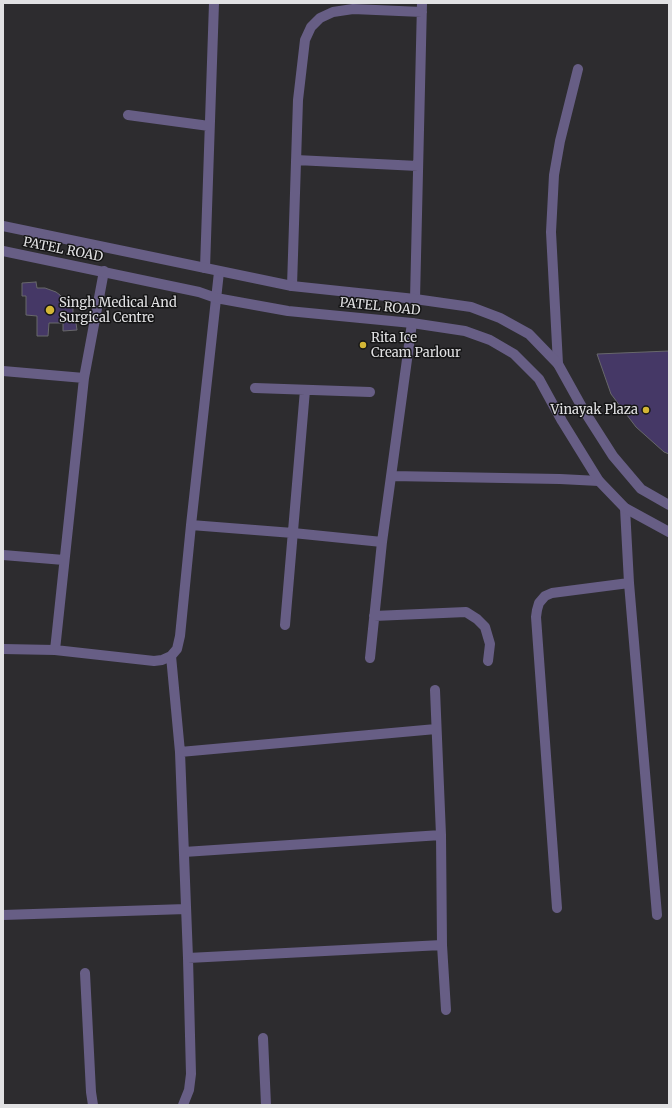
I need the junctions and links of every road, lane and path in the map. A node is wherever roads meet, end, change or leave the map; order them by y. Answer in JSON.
{"nodes":[{"id":1,"x":214,"y":3,"type":"edge"},
{"id":2,"x":422,"y":8,"type":"edge"},
{"id":3,"x":578,"y":69,"type":"dead end"},
{"id":4,"x":128,"y":115,"type":"dead end"},
{"id":5,"x":209,"y":126,"type":"junction"},
{"id":6,"x":296,"y":160,"type":"junction"},
{"id":7,"x":418,"y":166,"type":"junction"},
{"id":8,"x":3,"y":226,"type":"edge"},
{"id":9,"x":3,"y":251,"type":"edge"},
{"id":10,"x":205,"y":268,"type":"junction"},
{"id":11,"x":104,"y":271,"type":"junction"},
{"id":12,"x":219,"y":272,"type":"junction"},
{"id":13,"x":292,"y":286,"type":"junction"},
{"id":14,"x":216,"y":298,"type":"junction"},
{"id":15,"x":415,"y":299,"type":"junction"},
{"id":16,"x":412,"y":323,"type":"junction"},
{"id":17,"x":558,"y":364,"type":"junction"},
{"id":18,"x":3,"y":371,"type":"edge"},
{"id":19,"x":84,"y":378,"type":"junction"},
{"id":20,"x":255,"y":388,"type":"dead end"},
{"id":21,"x":305,"y":390,"type":"junction"},
{"id":22,"x":370,"y":392,"type":"dead end"},
{"id":23,"x":391,"y":476,"type":"junction"},
{"id":24,"x":599,"y":481,"type":"junction"},
{"id":25,"x":669,"y":505,"type":"edge"},
{"id":26,"x":625,"y":508,"type":"junction"},
{"id":27,"x":191,"y":525,"type":"junction"},
{"id":28,"x":669,"y":532,"type":"edge"},
{"id":29,"x":293,"y":533,"type":"junction"},
{"id":30,"x":382,"y":542,"type":"junction"},
{"id":31,"x":3,"y":555,"type":"edge"},
{"id":32,"x":64,"y":560,"type":"junction"},
{"id":33,"x":629,"y":583,"type":"junction"},
{"id":34,"x":374,"y":616,"type":"junction"},
{"id":35,"x":285,"y":625,"type":"dead end"},
{"id":36,"x":3,"y":649,"type":"edge"},
{"id":37,"x":55,"y":650,"type":"junction"},
{"id":38,"x":171,"y":656,"type":"junction"},
{"id":39,"x":370,"y":658,"type":"dead end"},
{"id":40,"x":488,"y":661,"type":"dead end"},
{"id":41,"x":435,"y":690,"type":"dead end"},
{"id":42,"x":436,"y":729,"type":"junction"},
{"id":43,"x":180,"y":752,"type":"junction"},
{"id":44,"x":440,"y":835,"type":"junction"},
{"id":45,"x":184,"y":852,"type":"junction"},
{"id":46,"x":557,"y":908,"type":"dead end"},
{"id":47,"x":186,"y":909,"type":"junction"},
{"id":48,"x":3,"y":915,"type":"edge"},
{"id":49,"x":657,"y":915,"type":"dead end"},
{"id":50,"x":442,"y":945,"type":"junction"},
{"id":51,"x":188,"y":958,"type":"junction"},
{"id":52,"x":85,"y":973,"type":"dead end"},
{"id":53,"x":446,"y":1010,"type":"dead end"},
{"id":54,"x":263,"y":1038,"type":"dead end"},
{"id":55,"x":93,"y":1105,"type":"edge"},
{"id":56,"x":183,"y":1105,"type":"edge"},
{"id":57,"x":266,"y":1105,"type":"edge"}],
"edges":[{"from":1,"to":5,"type":"street"},
{"from":2,"to":6,"type":"street"},
{"from":2,"to":7,"type":"street"},
{"from":3,"to":17,"type":"street"},
{"from":4,"to":5,"type":"street"},
{"from":5,"to":10,"type":"street"},
{"from":6,"to":7,"type":"street"},
{"from":6,"to":13,"type":"street"},
{"from":7,"to":15,"type":"street"},
{"from":8,"to":10,"type":"street","name":"PATEL ROAD"},
{"from":9,"to":11,"type":"street","name":"PATEL ROAD"},
{"from":10,"to":12,"type":"street","name":"PATEL ROAD"},
{"from":11,"to":14,"type":"street","name":"PATEL ROAD"},
{"from":11,"to":19,"type":"street"},
{"from":12,"to":13,"type":"street","name":"PATEL ROAD"},
{"from":12,"to":14,"type":"street"},
{"from":13,"to":15,"type":"street","name":"PATEL ROAD"},
{"from":14,"to":16,"type":"street","name":"PATEL ROAD"},
{"from":14,"to":27,"type":"street"},
{"from":15,"to":17,"type":"street","name":"PATEL ROAD"},
{"from":16,"to":23,"type":"street"},
{"from":16,"to":24,"type":"street","name":"PATEL ROAD"},
{"from":17,"to":25,"type":"street","name":"PATEL ROAD"},
{"from":18,"to":19,"type":"street"},
{"from":19,"to":32,"type":"street"},
{"from":20,"to":21,"type":"street"},
{"from":21,"to":22,"type":"street"},
{"from":21,"to":29,"type":"street"},
{"from":23,"to":24,"type":"street"},
{"from":23,"to":30,"type":"street"},
{"from":24,"to":26,"type":"street","name":"PATEL ROAD"},
{"from":26,"to":28,"type":"street","name":"PATEL ROAD"},
{"from":26,"to":33,"type":"street"},
{"from":27,"to":29,"type":"street"},
{"from":27,"to":38,"type":"street"},
{"from":29,"to":30,"type":"street"},
{"from":29,"to":35,"type":"street"},
{"from":30,"to":34,"type":"street"},
{"from":31,"to":32,"type":"street"},
{"from":32,"to":37,"type":"street"},
{"from":33,"to":46,"type":"street"},
{"from":33,"to":49,"type":"street"},
{"from":34,"to":39,"type":"street"},
{"from":34,"to":40,"type":"street"},
{"from":36,"to":37,"type":"street"},
{"from":37,"to":38,"type":"street"},
{"from":38,"to":43,"type":"street"},
{"from":41,"to":42,"type":"street"},
{"from":42,"to":43,"type":"street"},
{"from":42,"to":44,"type":"street"},
{"from":43,"to":45,"type":"street"},
{"from":44,"to":45,"type":"street"},
{"from":44,"to":50,"type":"street"},
{"from":45,"to":47,"type":"street"},
{"from":47,"to":48,"type":"street"},
{"from":47,"to":51,"type":"street"},
{"from":50,"to":51,"type":"street"},
{"from":50,"to":53,"type":"street"},
{"from":51,"to":56,"type":"street"},
{"from":52,"to":55,"type":"street"},
{"from":54,"to":57,"type":"street"}]}
